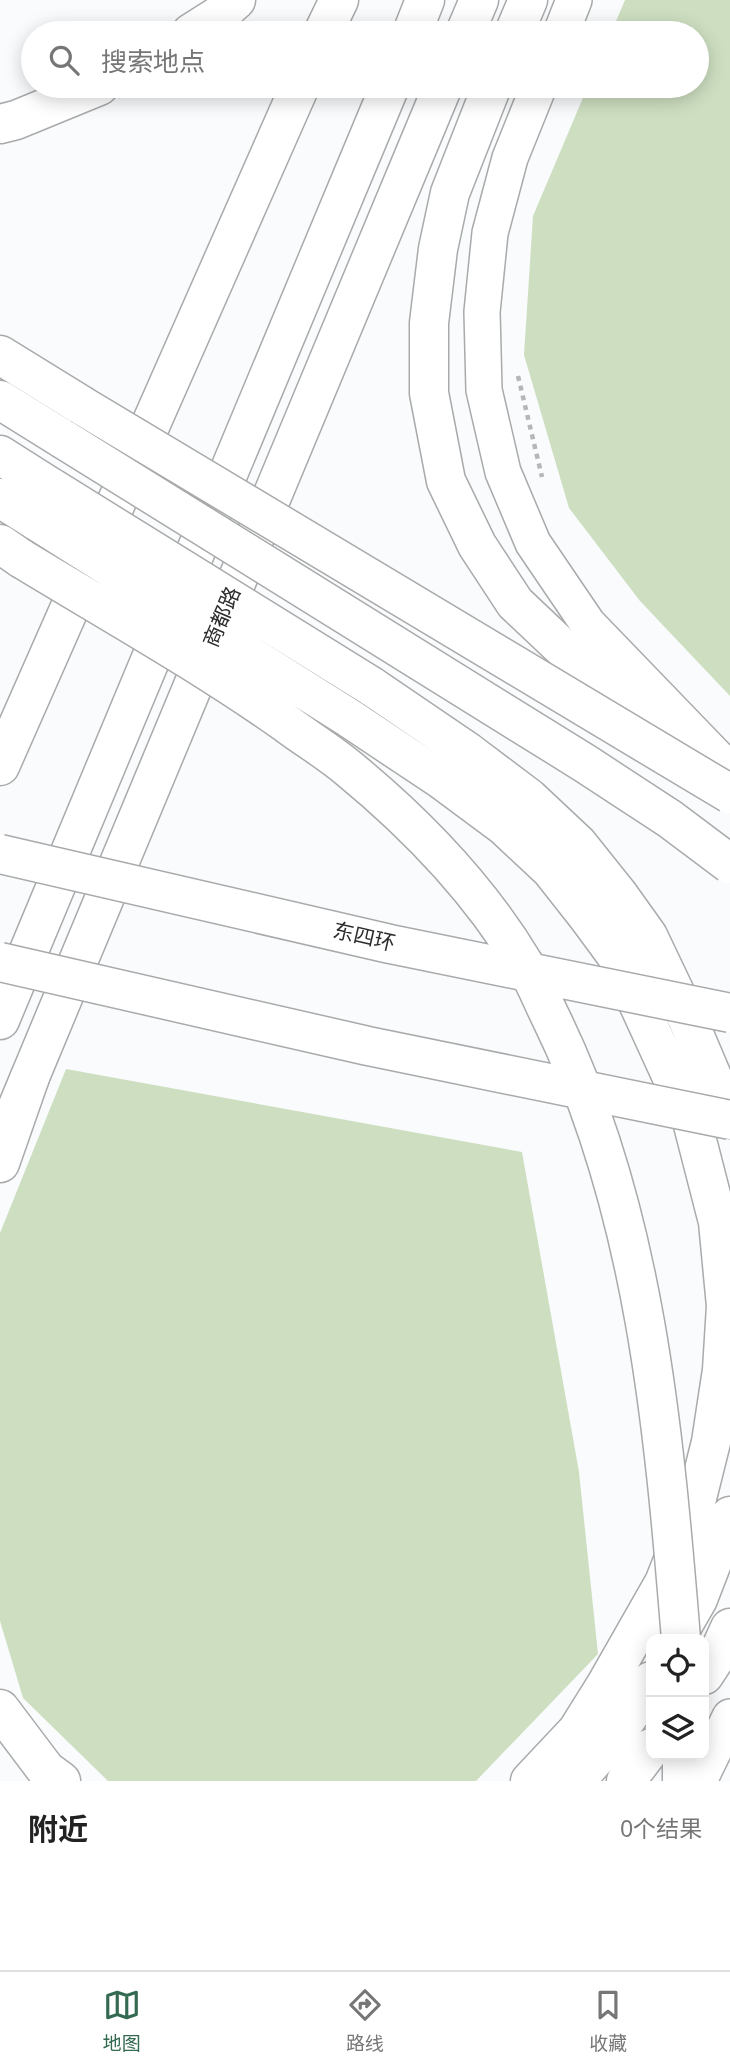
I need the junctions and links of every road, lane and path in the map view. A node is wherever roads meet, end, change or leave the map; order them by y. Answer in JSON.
{"nodes":[{"id":1,"x":236,"y":0,"type":"edge"},
{"id":2,"x":339,"y":0,"type":"edge"},
{"id":3,"x":425,"y":0,"type":"edge"},
{"id":4,"x":479,"y":0,"type":"edge"},
{"id":5,"x":528,"y":0,"type":"edge"},
{"id":6,"x":574,"y":0,"type":"edge"},
{"id":7,"x":210,"y":21,"type":"edge"},
{"id":8,"x":329,"y":21,"type":"edge"},
{"id":9,"x":417,"y":21,"type":"edge"},
{"id":10,"x":470,"y":21,"type":"edge"},
{"id":11,"x":519,"y":21,"type":"edge"},
{"id":12,"x":566,"y":21,"type":"edge"},
{"id":13,"x":70,"y":98,"type":"edge"},
{"id":14,"x":295,"y":98,"type":"edge"},
{"id":15,"x":385,"y":98,"type":"edge"},
{"id":16,"x":438,"y":98,"type":"edge"},
{"id":17,"x":487,"y":98,"type":"edge"},
{"id":18,"x":534,"y":98,"type":"edge"},
{"id":19,"x":0,"y":124,"type":"edge"},
{"id":20,"x":0,"y":355,"type":"edge"},
{"id":21,"x":517,"y":371,"type":"dead end"},
{"id":22,"x":0,"y":400,"type":"edge"},
{"id":23,"x":0,"y":455,"type":"edge"},
{"id":24,"x":544,"y":484,"type":"dead end"},
{"id":25,"x":0,"y":498,"type":"edge"},
{"id":26,"x":11,"y":552,"type":"edge"},
{"id":27,"x":0,"y":766,"type":"edge"},
{"id":28,"x":730,"y":771,"type":"edge"},
{"id":29,"x":730,"y":781,"type":"edge"},
{"id":30,"x":730,"y":794,"type":"edge"},
{"id":31,"x":4,"y":855,"type":"edge"},
{"id":32,"x":730,"y":864,"type":"edge"},
{"id":33,"x":0,"y":962,"type":"edge"},
{"id":34,"x":730,"y":1013,"type":"edge"},
{"id":35,"x":0,"y":1020,"type":"edge"},
{"id":36,"x":30,"y":1077,"type":"junction"},
{"id":37,"x":730,"y":1120,"type":"edge"},
{"id":38,"x":0,"y":1149,"type":"edge"},
{"id":39,"x":0,"y":1163,"type":"edge"},
{"id":40,"x":730,"y":1516,"type":"edge"},
{"id":41,"x":730,"y":1628,"type":"edge"},
{"id":42,"x":678,"y":1634,"type":"edge"},
{"id":43,"x":681,"y":1634,"type":"edge"},
{"id":44,"x":709,"y":1667,"type":"edge"},
{"id":45,"x":646,"y":1690,"type":"edge"},
{"id":46,"x":0,"y":1709,"type":"edge"},
{"id":47,"x":730,"y":1717,"type":"edge"},
{"id":48,"x":646,"y":1755,"type":"edge"},
{"id":49,"x":682,"y":1760,"type":"edge"},
{"id":50,"x":61,"y":1781,"type":"edge"},
{"id":51,"x":530,"y":1781,"type":"edge"},
{"id":52,"x":575,"y":1781,"type":"edge"},
{"id":53,"x":626,"y":1781,"type":"edge"},
{"id":54,"x":682,"y":1781,"type":"edge"},
{"id":55,"x":699,"y":1781,"type":"edge"}],
"edges":[{"from":1,"to":7,"type":"main road"},
{"from":2,"to":8,"type":"main road"},
{"from":3,"to":9,"type":"main road"},
{"from":4,"to":10,"type":"main road"},
{"from":5,"to":11,"type":"main road"},
{"from":6,"to":12,"type":"street"},
{"from":13,"to":19,"type":"main road"},
{"from":14,"to":27,"type":"main road"},
{"from":15,"to":35,"type":"main road"},
{"from":16,"to":36,"type":"main road","name":"商都路"},
{"from":17,"to":29,"type":"main road"},
{"from":18,"to":28,"type":"street"},
{"from":20,"to":30,"type":"main road","bridge":true},
{"from":21,"to":24,"type":"path"},
{"from":22,"to":32,"type":"main road","bridge":true},
{"from":23,"to":37,"type":"main road","bridge":true},
{"from":25,"to":51,"type":"main road","bridge":true},
{"from":26,"to":43,"type":"main road","bridge":true},
{"from":31,"to":34,"type":"main road","name":"东四环","bridge":true},
{"from":33,"to":37,"type":"main road","bridge":true},
{"from":36,"to":38,"type":"main road","name":"商都路"},
{"from":36,"to":39,"type":"main road"},
{"from":40,"to":42,"type":"main road"},
{"from":41,"to":44,"type":"main road"},
{"from":45,"to":52,"type":"main road"},
{"from":46,"to":50,"type":"main road"},
{"from":47,"to":55,"type":"street"},
{"from":48,"to":53,"type":"main road"},
{"from":49,"to":54,"type":"main road"}]}
